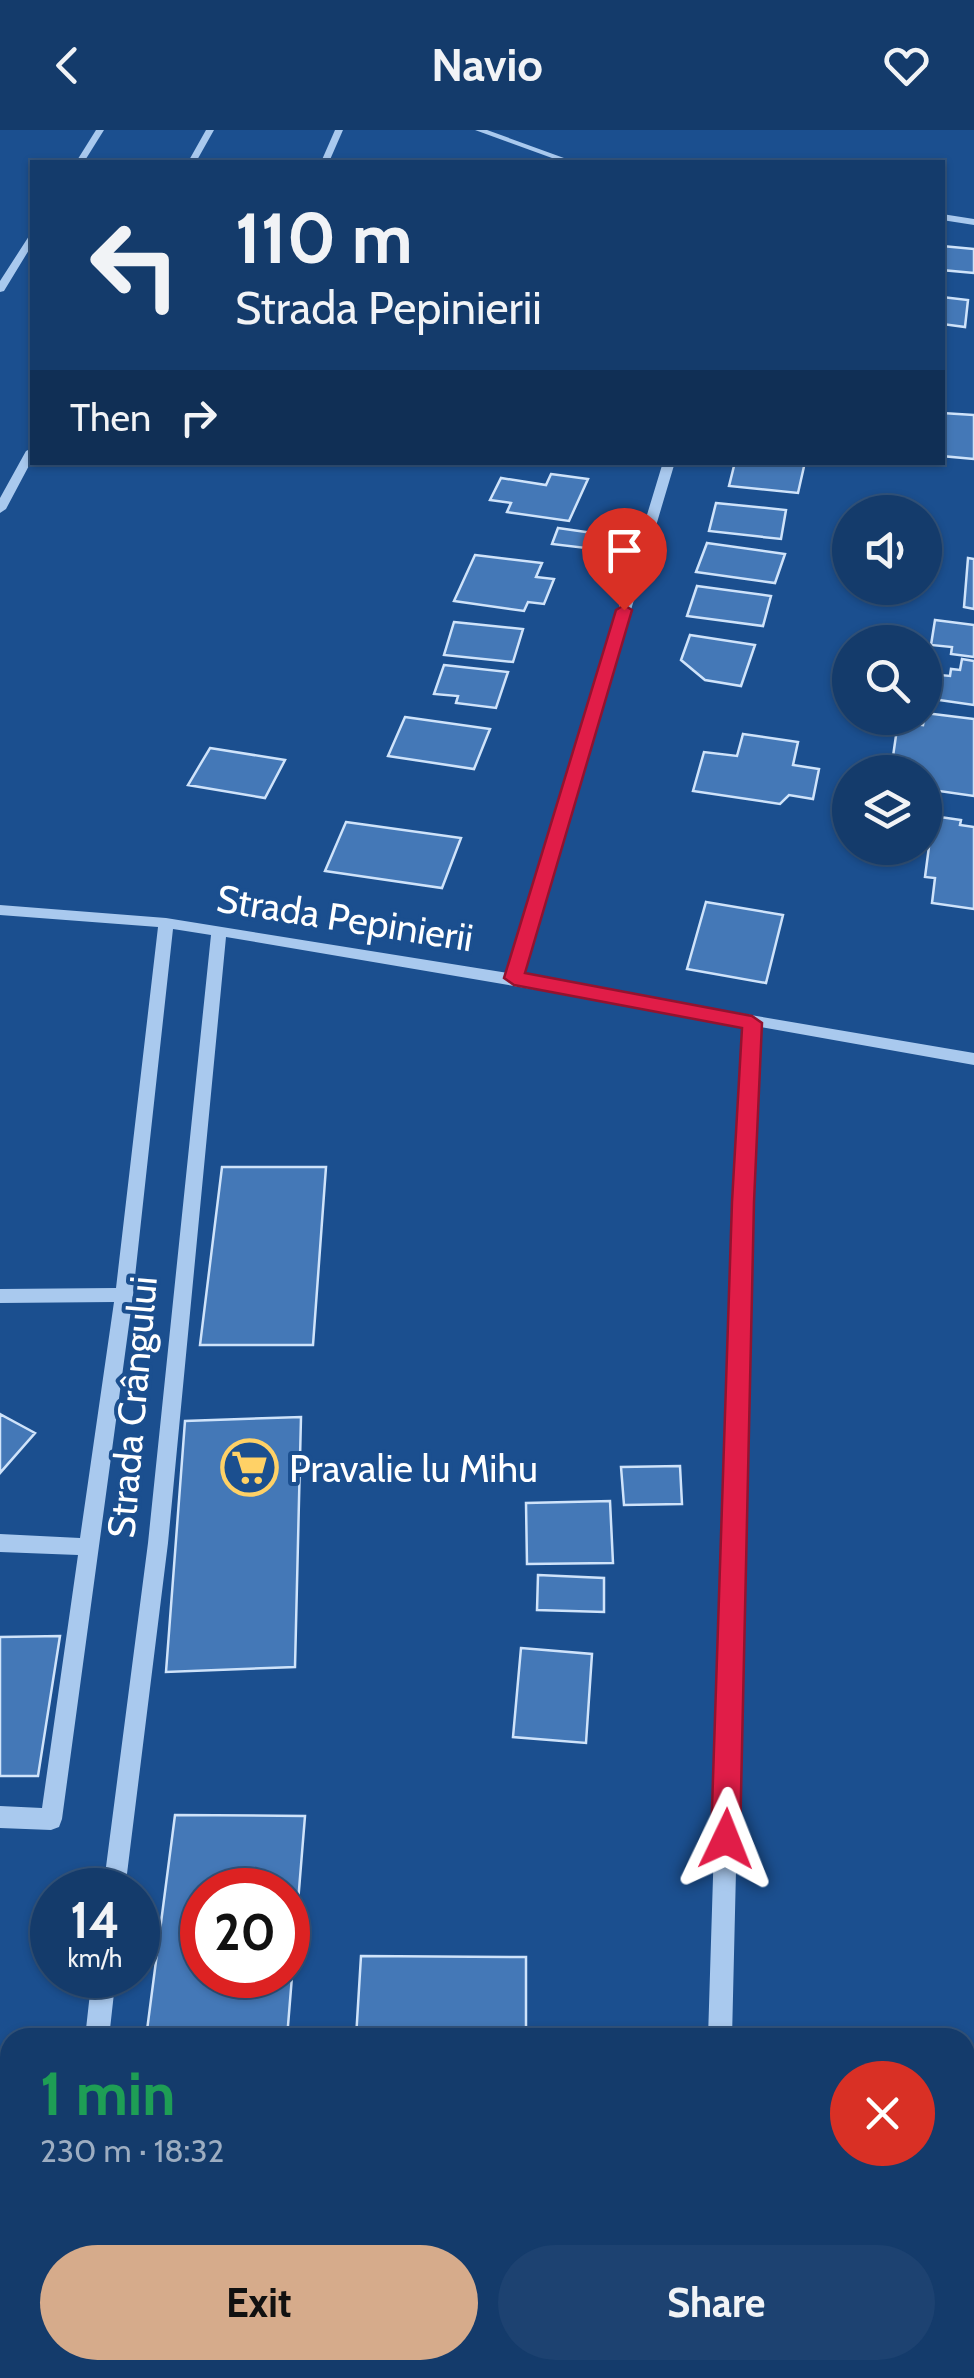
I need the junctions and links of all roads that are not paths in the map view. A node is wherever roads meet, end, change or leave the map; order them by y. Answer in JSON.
{"nodes":[{"id":1,"x":100,"y":130,"type":"edge"},
{"id":2,"x":210,"y":130,"type":"edge"},
{"id":3,"x":339,"y":130,"type":"edge"},
{"id":4,"x":479,"y":130,"type":"edge"},
{"id":5,"x":81,"y":160,"type":"edge"},
{"id":6,"x":193,"y":160,"type":"edge"},
{"id":7,"x":326,"y":160,"type":"edge"},
{"id":8,"x":562,"y":160,"type":"edge"},
{"id":9,"x":945,"y":218,"type":"edge"},
{"id":10,"x":974,"y":222,"type":"edge"},
{"id":11,"x":30,"y":241,"type":"edge"},
{"id":12,"x":0,"y":289,"type":"edge"},
{"id":13,"x":30,"y":455,"type":"edge"},
{"id":14,"x":667,"y":465,"type":"edge"},
{"id":15,"x":0,"y":510,"type":"edge"},
{"id":16,"x":0,"y":910,"type":"edge"},
{"id":17,"x":166,"y":923,"type":"junction"},
{"id":18,"x":219,"y":931,"type":"junction"},
{"id":19,"x":514,"y":978,"type":"junction"},
{"id":20,"x":752,"y":1023,"type":"junction"},
{"id":21,"x":974,"y":1059,"type":"edge"},
{"id":22,"x":124,"y":1295,"type":"junction"},
{"id":23,"x":0,"y":1296,"type":"edge"},
{"id":24,"x":0,"y":1544,"type":"edge"},
{"id":25,"x":88,"y":1546,"type":"junction"},
{"id":26,"x":0,"y":1817,"type":"edge"},
{"id":27,"x":117,"y":1868,"type":"edge"},
{"id":28,"x":101,"y":1998,"type":"edge"},
{"id":29,"x":97,"y":2028,"type":"edge"},
{"id":30,"x":720,"y":2028,"type":"edge"}],
"edges":[{"from":1,"to":5,"type":"street"},
{"from":2,"to":6,"type":"street"},
{"from":3,"to":7,"type":"street"},
{"from":4,"to":8,"type":"street"},
{"from":9,"to":10,"type":"street"},
{"from":11,"to":12,"type":"street"},
{"from":13,"to":15,"type":"street"},
{"from":14,"to":19,"type":"street"},
{"from":16,"to":17,"type":"street","name":"Strada Pepinierii"},
{"from":17,"to":18,"type":"street","name":"Strada Pepinierii"},
{"from":17,"to":22,"type":"street","name":"Strada Crângului"},
{"from":18,"to":19,"type":"street","name":"Strada Pepinierii"},
{"from":18,"to":27,"type":"street","name":"Strada Crângului"},
{"from":19,"to":20,"type":"street","name":"Strada Pepinierii"},
{"from":20,"to":21,"type":"street","name":"Strada Pepinierii"},
{"from":20,"to":30,"type":"street"},
{"from":22,"to":23,"type":"street"},
{"from":22,"to":25,"type":"street","name":"Strada Crângului"},
{"from":24,"to":25,"type":"street"},
{"from":25,"to":26,"type":"street","name":"Strada Crângului"},
{"from":28,"to":29,"type":"street"}]}
